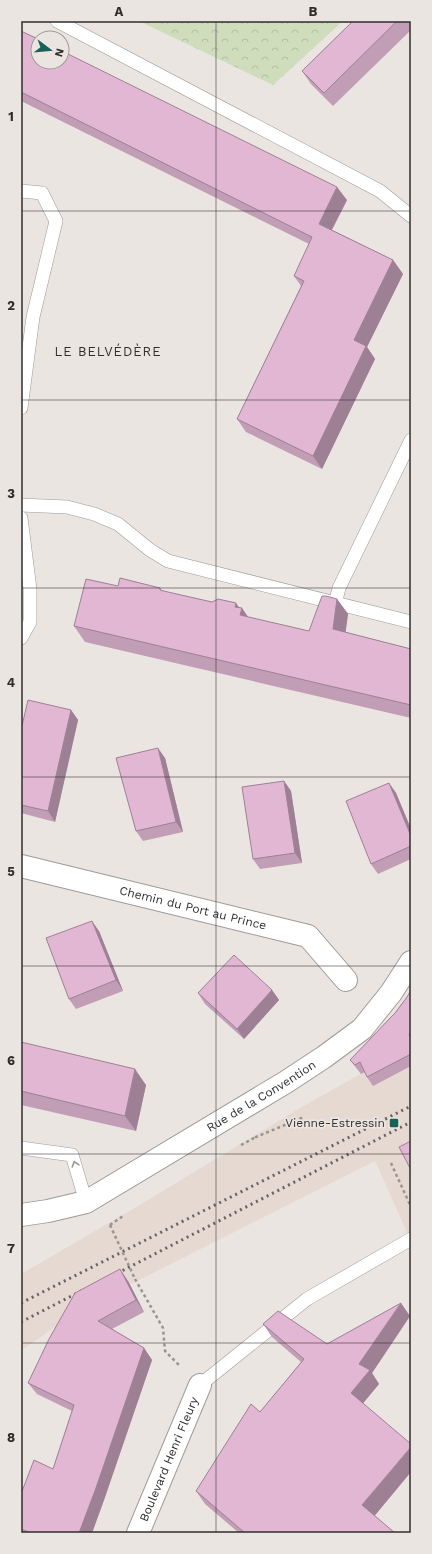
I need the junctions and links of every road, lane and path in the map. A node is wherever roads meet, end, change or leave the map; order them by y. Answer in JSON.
{"nodes":[{"id":1,"x":58,"y":21,"type":"edge"},
{"id":2,"x":21,"y":191,"type":"edge"},
{"id":3,"x":411,"y":216,"type":"edge"},
{"id":4,"x":21,"y":408,"type":"edge"},
{"id":5,"x":411,"y":440,"type":"edge"},
{"id":6,"x":21,"y":505,"type":"edge"},
{"id":7,"x":21,"y":518,"type":"edge"},
{"id":8,"x":334,"y":604,"type":"junction"},
{"id":9,"x":411,"y":622,"type":"edge"},
{"id":10,"x":21,"y":638,"type":"edge"},
{"id":11,"x":21,"y":866,"type":"edge"},
{"id":12,"x":411,"y":962,"type":"edge"},
{"id":13,"x":346,"y":980,"type":"dead end"},
{"id":14,"x":21,"y":1148,"type":"edge"},
{"id":15,"x":391,"y":1163,"type":"dead end"},
{"id":16,"x":86,"y":1202,"type":"junction"},
{"id":17,"x":411,"y":1208,"type":"edge"},
{"id":18,"x":21,"y":1215,"type":"edge"},
{"id":19,"x":110,"y":1225,"type":"dead end"},
{"id":20,"x":411,"y":1239,"type":"edge"},
{"id":21,"x":200,"y":1386,"type":"junction"},
{"id":22,"x":138,"y":1533,"type":"edge"}],
"edges":[{"from":1,"to":3,"type":"lane"},
{"from":2,"to":4,"type":"lane"},
{"from":5,"to":8,"type":"lane"},
{"from":6,"to":8,"type":"lane"},
{"from":7,"to":10,"type":"lane"},
{"from":8,"to":9,"type":"lane"},
{"from":11,"to":13,"type":"street","name":"Chemin du Port au Prince"},
{"from":12,"to":16,"type":"street","name":"Rue de la Convention"},
{"from":16,"to":14,"type":"lane","one_way":true},
{"from":15,"to":17,"type":"path"},
{"from":16,"to":18,"type":"street","name":"Rue de la Convention"},
{"from":19,"to":21,"type":"path","bridge":true},
{"from":20,"to":21,"type":"lane"},
{"from":21,"to":22,"type":"street","name":"Boulevard Henri Fleury"}]}
